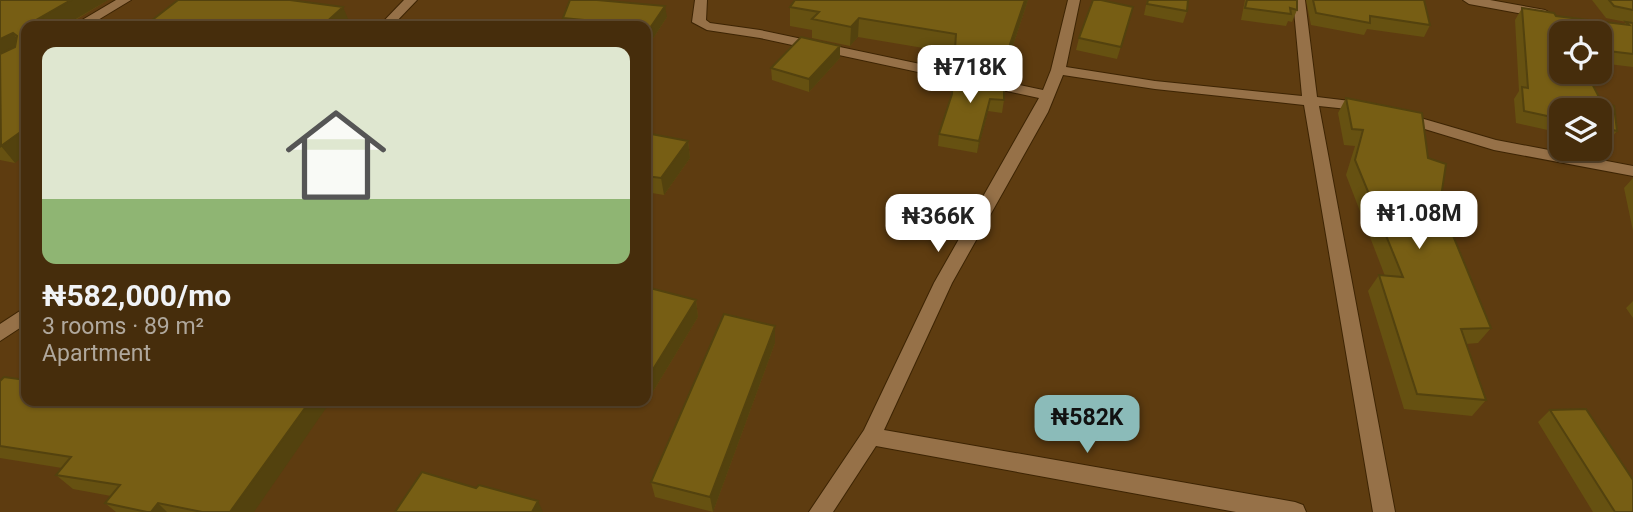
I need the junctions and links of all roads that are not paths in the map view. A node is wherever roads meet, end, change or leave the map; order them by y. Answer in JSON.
{"nodes":[{"id":1,"x":125,"y":0,"type":"edge"},
{"id":2,"x":411,"y":0,"type":"edge"},
{"id":3,"x":701,"y":0,"type":"edge"},
{"id":4,"x":1074,"y":0,"type":"edge"},
{"id":5,"x":1299,"y":0,"type":"edge"},
{"id":6,"x":1469,"y":0,"type":"edge"},
{"id":7,"x":1564,"y":19,"type":"edge"},
{"id":8,"x":88,"y":21,"type":"edge"},
{"id":9,"x":390,"y":21,"type":"edge"},
{"id":10,"x":1058,"y":70,"type":"junction"},
{"id":11,"x":1049,"y":96,"type":"junction"},
{"id":12,"x":1310,"y":100,"type":"junction"},
{"id":13,"x":1633,"y":171,"type":"edge"},
{"id":14,"x":21,"y":318,"type":"edge"},
{"id":15,"x":0,"y":334,"type":"edge"},
{"id":16,"x":871,"y":436,"type":"junction"},
{"id":17,"x":820,"y":512,"type":"edge"},
{"id":18,"x":1296,"y":512,"type":"edge"},
{"id":19,"x":1384,"y":512,"type":"edge"}],
"edges":[{"from":1,"to":8,"type":"street"},
{"from":2,"to":9,"type":"street"},
{"from":3,"to":11,"type":"street"},
{"from":4,"to":10,"type":"street"},
{"from":5,"to":12,"type":"street"},
{"from":6,"to":7,"type":"street"},
{"from":10,"to":11,"type":"street"},
{"from":10,"to":12,"type":"street"},
{"from":11,"to":16,"type":"street"},
{"from":12,"to":13,"type":"street"},
{"from":12,"to":19,"type":"street"},
{"from":14,"to":15,"type":"street"},
{"from":16,"to":17,"type":"street"},
{"from":16,"to":18,"type":"street"}]}
